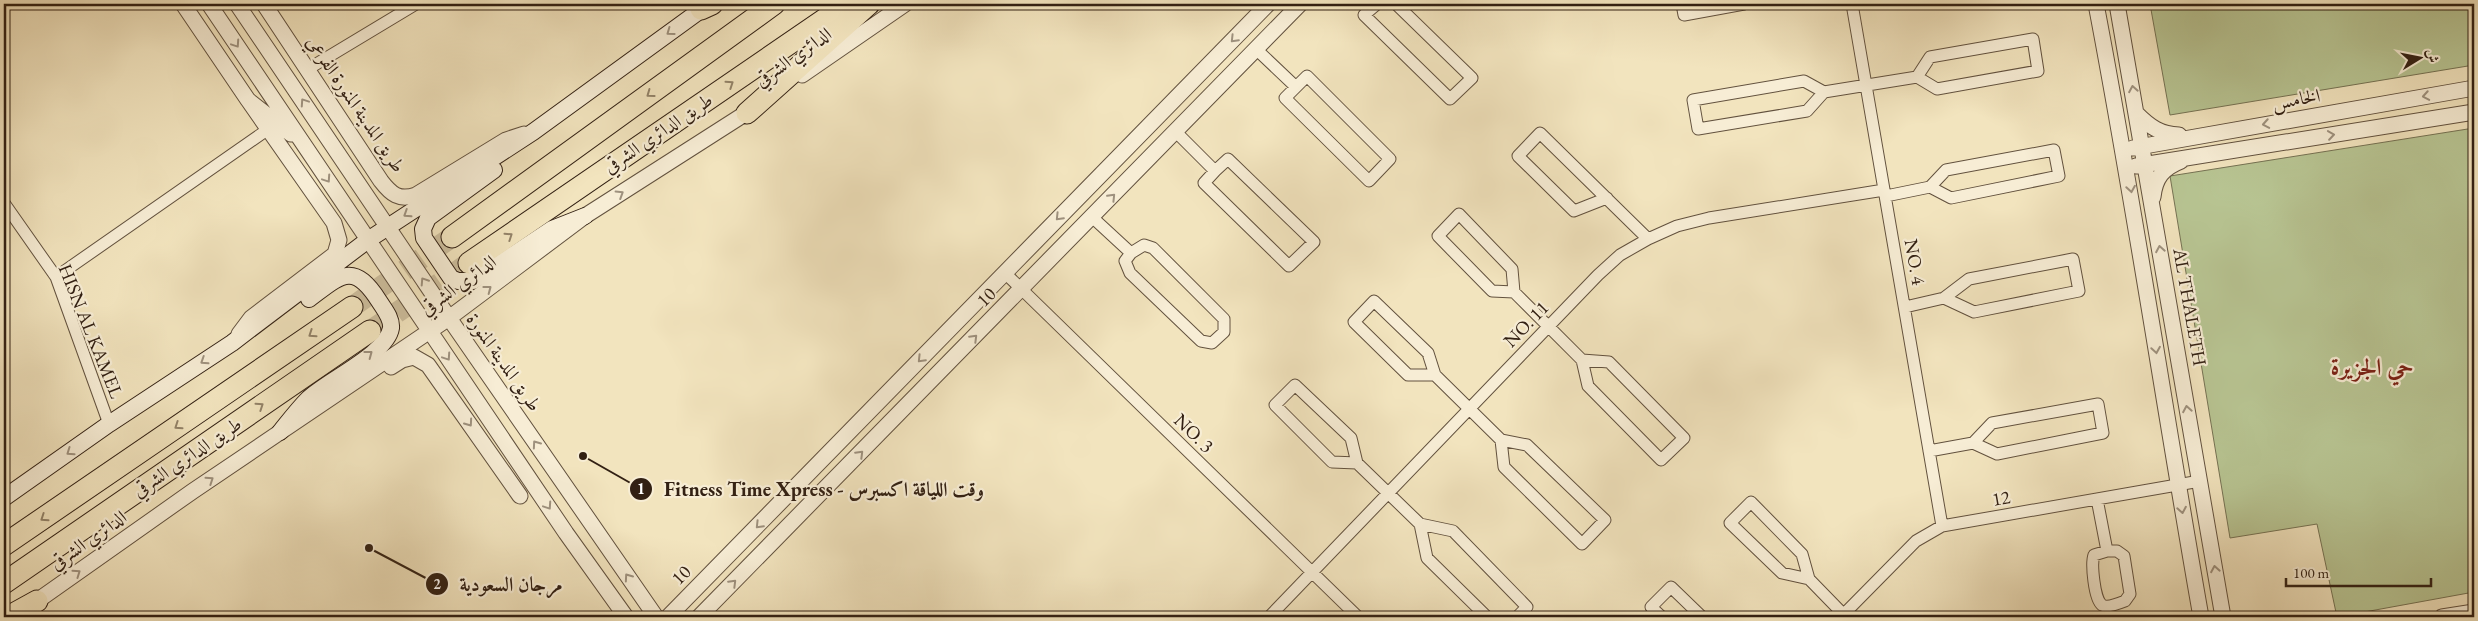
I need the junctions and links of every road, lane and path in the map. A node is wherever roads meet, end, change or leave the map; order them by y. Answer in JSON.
{"nodes":[{"id":1,"x":183,"y":4,"type":"edge"},
{"id":2,"x":208,"y":4,"type":"edge"},
{"id":3,"x":237,"y":4,"type":"edge"},
{"id":4,"x":264,"y":4,"type":"edge"},
{"id":5,"x":416,"y":4,"type":"edge"},
{"id":6,"x":774,"y":4,"type":"edge"},
{"id":7,"x":846,"y":4,"type":"edge"},
{"id":8,"x":869,"y":4,"type":"edge"},
{"id":9,"x":904,"y":4,"type":"edge"},
{"id":10,"x":1268,"y":4,"type":"edge"},
{"id":11,"x":1300,"y":4,"type":"edge"},
{"id":12,"x":1377,"y":4,"type":"edge"},
{"id":13,"x":1396,"y":4,"type":"edge"},
{"id":14,"x":1682,"y":4,"type":"edge"},
{"id":15,"x":1744,"y":4,"type":"edge"},
{"id":16,"x":1852,"y":4,"type":"edge"},
{"id":17,"x":2096,"y":4,"type":"edge"},
{"id":18,"x":2117,"y":4,"type":"edge"},
{"id":19,"x":708,"y":6,"type":"edge"},
{"id":20,"x":402,"y":7,"type":"edge"},
{"id":21,"x":1256,"y":49,"type":"junction"},
{"id":22,"x":308,"y":69,"type":"junction"},
{"id":23,"x":1917,"y":77,"type":"junction"},
{"id":24,"x":1866,"y":86,"type":"junction"},
{"id":25,"x":1296,"y":87,"type":"junction"},
{"id":26,"x":2474,"y":88,"type":"edge"},
{"id":27,"x":1824,"y":92,"type":"junction"},
{"id":28,"x":248,"y":100,"type":"junction"},
{"id":29,"x":2474,"y":112,"type":"edge"},
{"id":30,"x":747,"y":113,"type":"junction"},
{"id":31,"x":2137,"y":114,"type":"junction"},
{"id":32,"x":267,"y":130,"type":"junction"},
{"id":33,"x":533,"y":132,"type":"junction"},
{"id":34,"x":1176,"y":132,"type":"junction"},
{"id":35,"x":2192,"y":137,"type":"junction"},
{"id":36,"x":303,"y":143,"type":"junction"},
{"id":37,"x":2142,"y":146,"type":"junction"},
{"id":38,"x":2124,"y":149,"type":"junction"},
{"id":39,"x":2196,"y":154,"type":"junction"},
{"id":40,"x":342,"y":157,"type":"junction"},
{"id":41,"x":2145,"y":164,"type":"junction"},
{"id":42,"x":2127,"y":167,"type":"junction"},
{"id":43,"x":1215,"y":171,"type":"junction"},
{"id":44,"x":1930,"y":187,"type":"junction"},
{"id":45,"x":1885,"y":193,"type":"junction"},
{"id":46,"x":1607,"y":198,"type":"junction"},
{"id":47,"x":4,"y":203,"type":"edge"},
{"id":48,"x":2152,"y":204,"type":"junction"},
{"id":49,"x":585,"y":216,"type":"junction"},
{"id":50,"x":1092,"y":217,"type":"junction"},
{"id":51,"x":389,"y":226,"type":"junction"},
{"id":52,"x":452,"y":237,"type":"tunnel mouth"},
{"id":53,"x":1648,"y":239,"type":"junction"},
{"id":54,"x":368,"y":240,"type":"junction"},
{"id":55,"x":1131,"y":254,"type":"junction"},
{"id":56,"x":469,"y":263,"type":"tunnel mouth"},
{"id":57,"x":1005,"y":273,"type":"junction"},
{"id":58,"x":56,"y":277,"type":"junction"},
{"id":59,"x":1022,"y":290,"type":"junction"},
{"id":60,"x":1514,"y":292,"type":"junction"},
{"id":61,"x":1944,"y":298,"type":"junction"},
{"id":62,"x":352,"y":307,"type":"tunnel mouth"},
{"id":63,"x":1905,"y":307,"type":"junction"},
{"id":64,"x":449,"y":318,"type":"junction"},
{"id":65,"x":1549,"y":326,"type":"junction"},
{"id":66,"x":370,"y":331,"type":"tunnel mouth"},
{"id":67,"x":430,"y":332,"type":"junction"},
{"id":68,"x":232,"y":343,"type":"junction"},
{"id":69,"x":1582,"y":360,"type":"junction"},
{"id":70,"x":1435,"y":375,"type":"junction"},
{"id":71,"x":1470,"y":409,"type":"junction"},
{"id":72,"x":109,"y":424,"type":"junction"},
{"id":73,"x":280,"y":432,"type":"junction"},
{"id":74,"x":1501,"y":440,"type":"junction"},
{"id":75,"x":1972,"y":443,"type":"junction"},
{"id":76,"x":1929,"y":451,"type":"junction"},
{"id":77,"x":1357,"y":463,"type":"junction"},
{"id":78,"x":2200,"y":481,"type":"junction"},
{"id":79,"x":2177,"y":485,"type":"junction"},
{"id":80,"x":1389,"y":493,"type":"junction"},
{"id":81,"x":520,"y":496,"type":"dead end"},
{"id":82,"x":4,"y":498,"type":"edge"},
{"id":83,"x":2097,"y":499,"type":"junction"},
{"id":84,"x":1420,"y":524,"type":"junction"},
{"id":85,"x":1942,"y":526,"type":"junction"},
{"id":86,"x":4,"y":545,"type":"edge"},
{"id":87,"x":2107,"y":551,"type":"junction"},
{"id":88,"x":1312,"y":572,"type":"junction"},
{"id":89,"x":1809,"y":579,"type":"junction"},
{"id":90,"x":4,"y":582,"type":"edge"},
{"id":91,"x":37,"y":601,"type":"junction"},
{"id":92,"x":2474,"y":612,"type":"edge"},
{"id":93,"x":1844,"y":616,"type":"edge"},
{"id":94,"x":2450,"y":616,"type":"edge"},
{"id":95,"x":8,"y":617,"type":"edge"},
{"id":96,"x":15,"y":617,"type":"edge"},
{"id":97,"x":626,"y":617,"type":"edge"},
{"id":98,"x":656,"y":617,"type":"edge"},
{"id":99,"x":668,"y":617,"type":"edge"},
{"id":100,"x":699,"y":617,"type":"edge"},
{"id":101,"x":1269,"y":617,"type":"edge"},
{"id":102,"x":1358,"y":617,"type":"edge"},
{"id":103,"x":1487,"y":617,"type":"edge"},
{"id":104,"x":1517,"y":617,"type":"edge"},
{"id":105,"x":1662,"y":617,"type":"edge"},
{"id":106,"x":1702,"y":617,"type":"edge"},
{"id":107,"x":2201,"y":617,"type":"edge"},
{"id":108,"x":2223,"y":617,"type":"edge"}],
"edges":[{"from":1,"to":28,"type":"street"},
{"from":2,"to":36,"type":"street","one_way":true},
{"from":40,"to":3,"type":"street","name":"طريق المدينة المنورة","one_way":true},
{"from":4,"to":22,"type":"street","name":"طريق المدينة المنورة الفرعي"},
{"from":5,"to":20,"type":"street"},
{"from":6,"to":52,"type":"highway","name":"طريق الدائري الشرقي","one_way":true},
{"from":56,"to":7,"type":"highway","name":"طريق الدائري الشرقي","one_way":true},
{"from":8,"to":30,"type":"highway"},
{"from":9,"to":30,"type":"street","name":"الدائري الشرقي"},
{"from":10,"to":57,"type":"street","name":"10","one_way":true},
{"from":11,"to":21,"type":"street","name":"10"},
{"from":12,"to":13,"type":"street"},
{"from":14,"to":15,"type":"street"},
{"from":16,"to":24,"type":"street","name":"NO. 4"},
{"from":17,"to":38,"type":"street","name":"AL THALETH"},
{"from":31,"to":18,"type":"street","name":"AL THALETH","one_way":true},
{"from":19,"to":33,"type":"main road","one_way":true},
{"from":20,"to":22,"type":"street"},
{"from":21,"to":25,"type":"street"},
{"from":21,"to":34,"type":"street","name":"10"},
{"from":22,"to":33,"type":"street","name":"طريق المدينة المنورة الفرعي"},
{"from":22,"to":40,"type":"street"},
{"from":23,"to":23,"type":"street"},
{"from":23,"to":24,"type":"street"},
{"from":24,"to":27,"type":"street"},
{"from":24,"to":45,"type":"street","name":"NO. 4"},
{"from":25,"to":25,"type":"street"},
{"from":26,"to":35,"type":"street","name":"الخامس","one_way":true},
{"from":27,"to":27,"type":"street"},
{"from":28,"to":32,"type":"street"},
{"from":28,"to":36,"type":"street"},
{"from":39,"to":29,"type":"street","one_way":true},
{"from":49,"to":30,"type":"street","name":"الدائري الشرقي","one_way":true},
{"from":31,"to":35,"type":"street"},
{"from":31,"to":37,"type":"street","name":"AL THALETH"},
{"from":32,"to":58,"type":"street"},
{"from":32,"to":68,"type":"street"},
{"from":33,"to":49,"type":"main road"},
{"from":33,"to":51,"type":"main road","one_way":true},
{"from":34,"to":43,"type":"street"},
{"from":50,"to":34,"type":"street","name":"10","one_way":true},
{"from":35,"to":37,"type":"street","name":"الخامس"},
{"from":36,"to":54,"type":"street","one_way":true},
{"from":37,"to":38,"type":"street","name":"الخامس"},
{"from":37,"to":41,"type":"street","name":"AL THALETH"},
{"from":38,"to":42,"type":"street","name":"AL THALETH"},
{"from":39,"to":41,"type":"street"},
{"from":39,"to":48,"type":"street"},
{"from":40,"to":51,"type":"street","name":"طريق المدينة المنورة"},
{"from":41,"to":42,"type":"street"},
{"from":41,"to":48,"type":"street","name":"AL THALETH"},
{"from":42,"to":79,"type":"street","name":"AL THALETH","one_way":true},
{"from":43,"to":43,"type":"street"},
{"from":44,"to":44,"type":"street"},
{"from":44,"to":45,"type":"street","name":"NO. 11"},
{"from":45,"to":53,"type":"street","name":"NO. 11"},
{"from":45,"to":63,"type":"street","name":"NO. 4"},
{"from":46,"to":46,"type":"street"},
{"from":46,"to":53,"type":"street"},
{"from":47,"to":58,"type":"street","name":"HISN AL KAMEL"},
{"from":78,"to":48,"type":"street","name":"AL THALETH","one_way":true},
{"from":64,"to":49,"type":"street","name":"الدائري الشرقي","one_way":true},
{"from":50,"to":55,"type":"street"},
{"from":50,"to":59,"type":"street","name":"10"},
{"from":51,"to":54,"type":"main road"},
{"from":64,"to":51,"type":"street","name":"طريق المدينة المنورة","one_way":true},
{"from":53,"to":65,"type":"street","name":"NO. 11"},
{"from":54,"to":67,"type":"street"},
{"from":54,"to":68,"type":"main road"},
{"from":55,"to":55,"type":"street"},
{"from":57,"to":59,"type":"street","name":"NO. 3"},
{"from":57,"to":99,"type":"street","name":"10","one_way":true},
{"from":58,"to":72,"type":"street","name":"HISN AL KAMEL"},
{"from":59,"to":88,"type":"street","name":"NO. 3"},
{"from":100,"to":59,"type":"street","name":"10","one_way":true},
{"from":60,"to":60,"type":"street"},
{"from":60,"to":65,"type":"street"},
{"from":61,"to":61,"type":"street"},
{"from":61,"to":63,"type":"street"},
{"from":62,"to":86,"type":"highway","name":"طريق الدائري الشرقي","one_way":true},
{"from":63,"to":76,"type":"street","name":"NO. 4"},
{"from":64,"to":67,"type":"street","name":"الدائري الشرقي"},
{"from":98,"to":64,"type":"street","name":"طريق المدينة المنورة","one_way":true},
{"from":65,"to":69,"type":"street"},
{"from":65,"to":71,"type":"street","name":"NO. 11"},
{"from":90,"to":66,"type":"highway","name":"طريق الدائري الشرقي","one_way":true},
{"from":67,"to":73,"type":"street","name":"الدائري الشرقي"},
{"from":67,"to":97,"type":"street","one_way":true},
{"from":68,"to":72,"type":"main road","one_way":true},
{"from":73,"to":68,"type":"main road","one_way":true},
{"from":69,"to":69,"type":"street"},
{"from":70,"to":70,"type":"street"},
{"from":70,"to":71,"type":"street"},
{"from":71,"to":74,"type":"street"},
{"from":71,"to":80,"type":"street","name":"NO. 11"},
{"from":72,"to":82,"type":"main road","one_way":true},
{"from":73,"to":81,"type":"street","one_way":true},
{"from":91,"to":73,"type":"street","name":"الدائري الشرقي","one_way":true},
{"from":74,"to":74,"type":"street"},
{"from":75,"to":75,"type":"street"},
{"from":75,"to":76,"type":"street"},
{"from":76,"to":85,"type":"street","name":"NO. 4"},
{"from":77,"to":77,"type":"street"},
{"from":77,"to":80,"type":"street"},
{"from":78,"to":79,"type":"street","name":"12"},
{"from":108,"to":78,"type":"street","name":"AL THALETH","one_way":true},
{"from":79,"to":83,"type":"street","name":"12"},
{"from":79,"to":107,"type":"street","name":"AL THALETH","one_way":true},
{"from":80,"to":84,"type":"street"},
{"from":80,"to":88,"type":"street","name":"NO. 11"},
{"from":83,"to":85,"type":"street","name":"12"},
{"from":83,"to":87,"type":"street"},
{"from":84,"to":103,"type":"street"},
{"from":84,"to":104,"type":"street"},
{"from":85,"to":93,"type":"street","name":"12"},
{"from":87,"to":87,"type":"street"},
{"from":88,"to":101,"type":"street","name":"NO. 11"},
{"from":88,"to":102,"type":"street","name":"NO. 3"},
{"from":89,"to":89,"type":"street"},
{"from":89,"to":93,"type":"street"},
{"from":91,"to":95,"type":"highway"},
{"from":91,"to":96,"type":"main road"},
{"from":92,"to":94,"type":"street"},
{"from":105,"to":106,"type":"street"}]}
